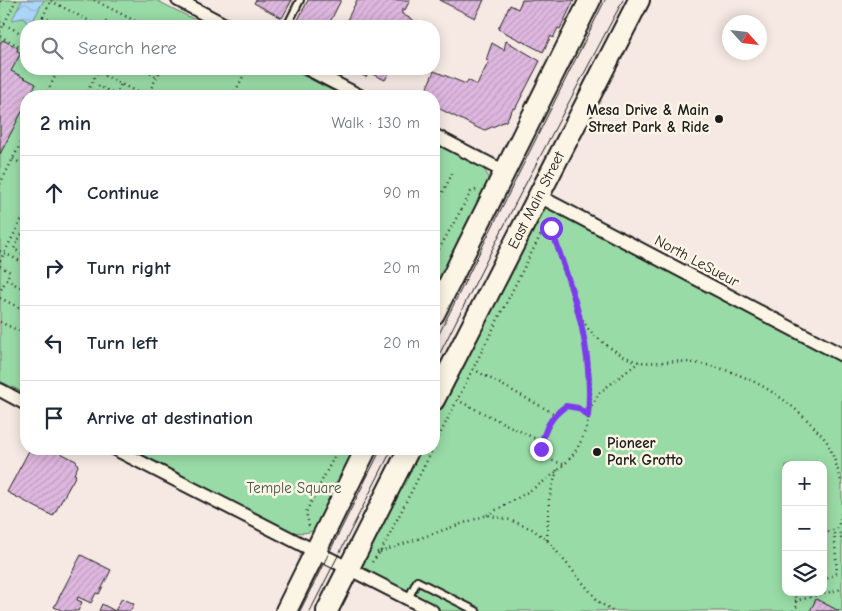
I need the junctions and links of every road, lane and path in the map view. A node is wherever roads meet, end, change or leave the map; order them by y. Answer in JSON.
{"nodes":[{"id":1,"x":16,"y":0,"type":"edge"},
{"id":2,"x":51,"y":0,"type":"edge"},
{"id":3,"x":94,"y":0,"type":"edge"},
{"id":4,"x":178,"y":0,"type":"edge"},
{"id":5,"x":300,"y":0,"type":"edge"},
{"id":6,"x":590,"y":0,"type":"edge"},
{"id":7,"x":639,"y":0,"type":"edge"},
{"id":8,"x":126,"y":16,"type":"junction"},
{"id":9,"x":43,"y":17,"type":"junction"},
{"id":10,"x":41,"y":20,"type":"edge"},
{"id":11,"x":49,"y":20,"type":"edge"},
{"id":12,"x":88,"y":20,"type":"edge"},
{"id":13,"x":124,"y":20,"type":"edge"},
{"id":14,"x":134,"y":20,"type":"edge"},
{"id":15,"x":216,"y":20,"type":"edge"},
{"id":16,"x":290,"y":20,"type":"edge"},
{"id":17,"x":0,"y":22,"type":"edge"},
{"id":18,"x":4,"y":24,"type":"junction"},
{"id":19,"x":0,"y":32,"type":"edge"},
{"id":20,"x":20,"y":33,"type":"edge"},
{"id":21,"x":0,"y":36,"type":"edge"},
{"id":22,"x":20,"y":47,"type":"edge"},
{"id":23,"x":56,"y":75,"type":"edge"},
{"id":24,"x":96,"y":75,"type":"edge"},
{"id":25,"x":107,"y":75,"type":"edge"},
{"id":26,"x":153,"y":75,"type":"edge"},
{"id":27,"x":245,"y":75,"type":"edge"},
{"id":28,"x":320,"y":75,"type":"edge"},
{"id":29,"x":157,"y":77,"type":"joint"},
{"id":30,"x":122,"y":84,"type":"junction"},
{"id":31,"x":48,"y":90,"type":"edge"},
{"id":32,"x":88,"y":90,"type":"edge"},
{"id":33,"x":97,"y":90,"type":"edge"},
{"id":34,"x":107,"y":90,"type":"edge"},
{"id":35,"x":120,"y":90,"type":"edge"},
{"id":36,"x":134,"y":90,"type":"edge"},
{"id":37,"x":149,"y":90,"type":"edge"},
{"id":38,"x":236,"y":90,"type":"edge"},
{"id":39,"x":348,"y":90,"type":"edge"},
{"id":40,"x":440,"y":138,"type":"edge"},
{"id":41,"x":20,"y":146,"type":"edge"},
{"id":42,"x":13,"y":159,"type":"junction"},
{"id":43,"x":20,"y":163,"type":"edge"},
{"id":44,"x":454,"y":170,"type":"dead end"},
{"id":45,"x":505,"y":172,"type":"junction"},
{"id":46,"x":0,"y":184,"type":"edge"},
{"id":47,"x":478,"y":189,"type":"dead end"},
{"id":48,"x":537,"y":195,"type":"junction"},
{"id":49,"x":440,"y":198,"type":"edge"},
{"id":50,"x":20,"y":223,"type":"edge"},
{"id":51,"x":20,"y":238,"type":"edge"},
{"id":52,"x":440,"y":247,"type":"edge"},
{"id":53,"x":0,"y":251,"type":"edge"},
{"id":54,"x":20,"y":252,"type":"edge"},
{"id":55,"x":4,"y":253,"type":"junction"},
{"id":56,"x":0,"y":261,"type":"edge"},
{"id":57,"x":20,"y":261,"type":"edge"},
{"id":58,"x":0,"y":266,"type":"edge"},
{"id":59,"x":6,"y":280,"type":"junction"},
{"id":60,"x":20,"y":287,"type":"edge"},
{"id":61,"x":0,"y":292,"type":"edge"},
{"id":62,"x":0,"y":298,"type":"edge"},
{"id":63,"x":440,"y":302,"type":"edge"},
{"id":64,"x":20,"y":308,"type":"edge"},
{"id":65,"x":581,"y":315,"type":"junction"},
{"id":66,"x":0,"y":322,"type":"edge"},
{"id":67,"x":20,"y":331,"type":"edge"},
{"id":68,"x":842,"y":355,"type":"edge"},
{"id":69,"x":639,"y":362,"type":"junction"},
{"id":70,"x":473,"y":369,"type":"junction"},
{"id":71,"x":440,"y":388,"type":"edge"},
{"id":72,"x":0,"y":390,"type":"edge"},
{"id":73,"x":457,"y":400,"type":"junction"},
{"id":74,"x":20,"y":401,"type":"edge"},
{"id":75,"x":588,"y":411,"type":"junction"},
{"id":76,"x":555,"y":414,"type":"junction"},
{"id":77,"x":588,"y":416,"type":"junction"},
{"id":78,"x":440,"y":434,"type":"edge"},
{"id":79,"x":542,"y":442,"type":"junction"},
{"id":80,"x":127,"y":455,"type":"edge"},
{"id":81,"x":335,"y":455,"type":"edge"},
{"id":82,"x":364,"y":455,"type":"edge"},
{"id":83,"x":406,"y":455,"type":"edge"},
{"id":84,"x":429,"y":455,"type":"edge"},
{"id":85,"x":563,"y":464,"type":"junction"},
{"id":86,"x":557,"y":470,"type":"junction"},
{"id":87,"x":842,"y":485,"type":"edge"},
{"id":88,"x":842,"y":511,"type":"edge"},
{"id":89,"x":487,"y":515,"type":"junction"},
{"id":90,"x":842,"y":520,"type":"edge"},
{"id":91,"x":838,"y":528,"type":"junction"},
{"id":92,"x":310,"y":530,"type":"dead end"},
{"id":93,"x":834,"y":530,"type":"junction"},
{"id":94,"x":827,"y":533,"type":"edge"},
{"id":95,"x":547,"y":540,"type":"junction"},
{"id":96,"x":842,"y":541,"type":"edge"},
{"id":97,"x":323,"y":555,"type":"junction"},
{"id":98,"x":349,"y":568,"type":"junction"},
{"id":99,"x":827,"y":579,"type":"edge"},
{"id":100,"x":842,"y":589,"type":"edge"},
{"id":101,"x":794,"y":596,"type":"edge"},
{"id":102,"x":812,"y":597,"type":"joint"},
{"id":103,"x":408,"y":599,"type":"junction"},
{"id":104,"x":795,"y":601,"type":"junction"},
{"id":105,"x":286,"y":611,"type":"edge"},
{"id":106,"x":327,"y":611,"type":"edge"},
{"id":107,"x":432,"y":611,"type":"edge"},
{"id":108,"x":476,"y":611,"type":"edge"},
{"id":109,"x":612,"y":611,"type":"edge"},
{"id":110,"x":793,"y":611,"type":"edge"}],
"edges":[{"from":1,"to":18,"type":"path"},
{"from":2,"to":9,"type":"path"},
{"from":2,"to":12,"type":"path"},
{"from":3,"to":8,"type":"path"},
{"from":4,"to":15,"type":"street"},
{"from":5,"to":16,"type":"lane"},
{"from":6,"to":45,"type":"main road"},
{"from":7,"to":48,"type":"main road","name":"East Main Street"},
{"from":8,"to":13,"type":"path"},
{"from":8,"to":14,"type":"path"},
{"from":9,"to":10,"type":"path"},
{"from":9,"to":11,"type":"path"},
{"from":17,"to":18,"type":"path"},
{"from":18,"to":19,"type":"path"},
{"from":18,"to":20,"type":"path"},
{"from":21,"to":22,"type":"path"},
{"from":23,"to":31,"type":"path"},
{"from":24,"to":32,"type":"path"},
{"from":25,"to":30,"type":"path"},
{"from":26,"to":29,"type":"path"},
{"from":27,"to":38,"type":"path"},
{"from":28,"to":39,"type":"street"},
{"from":29,"to":37,"type":"path"},
{"from":30,"to":35,"type":"path"},
{"from":30,"to":36,"type":"path"},
{"from":33,"to":34,"type":"path"},
{"from":40,"to":45,"type":"street"},
{"from":41,"to":42,"type":"path"},
{"from":42,"to":43,"type":"path"},
{"from":42,"to":46,"type":"path"},
{"from":44,"to":49,"type":"path"},
{"from":45,"to":63,"type":"main road"},
{"from":47,"to":52,"type":"path"},
{"from":48,"to":68,"type":"street","name":"North LeSueur"},
{"from":48,"to":71,"type":"main road","name":"East Main Street"},
{"from":50,"to":55,"type":"path"},
{"from":51,"to":54,"type":"path"},
{"from":53,"to":55,"type":"path"},
{"from":55,"to":56,"type":"path"},
{"from":55,"to":57,"type":"path"},
{"from":58,"to":59,"type":"path"},
{"from":59,"to":60,"type":"path"},
{"from":59,"to":61,"type":"path"},
{"from":62,"to":64,"type":"path"},
{"from":65,"to":69,"type":"path"},
{"from":65,"to":70,"type":"path"},
{"from":65,"to":75,"type":"path"},
{"from":66,"to":67,"type":"path"},
{"from":69,"to":75,"type":"path"},
{"from":69,"to":87,"type":"path"},
{"from":70,"to":73,"type":"path"},
{"from":70,"to":76,"type":"path"},
{"from":72,"to":74,"type":"street"},
{"from":73,"to":78,"type":"path"},
{"from":73,"to":79,"type":"path"},
{"from":75,"to":77,"type":"path"},
{"from":76,"to":77,"type":"path"},
{"from":76,"to":79,"type":"path"},
{"from":77,"to":85,"type":"path"},
{"from":79,"to":85,"type":"path"},
{"from":80,"to":97,"type":"street"},
{"from":81,"to":92,"type":"path"},
{"from":82,"to":97,"type":"main road"},
{"from":83,"to":98,"type":"main road"},
{"from":84,"to":89,"type":"path"},
{"from":85,"to":86,"type":"path"},
{"from":86,"to":89,"type":"path"},
{"from":86,"to":95,"type":"path"},
{"from":88,"to":91,"type":"path"},
{"from":89,"to":95,"type":"path"},
{"from":90,"to":91,"type":"path"},
{"from":91,"to":93,"type":"path"},
{"from":91,"to":96,"type":"path"},
{"from":93,"to":94,"type":"path"},
{"from":93,"to":99,"type":"path"},
{"from":95,"to":109,"type":"path"},
{"from":97,"to":98,"type":"street"},
{"from":97,"to":105,"type":"main road"},
{"from":98,"to":103,"type":"street"},
{"from":98,"to":106,"type":"main road"},
{"from":100,"to":102,"type":"path"},
{"from":101,"to":104,"type":"path"},
{"from":102,"to":104,"type":"path"},
{"from":103,"to":107,"type":"street"},
{"from":103,"to":108,"type":"lane"},
{"from":104,"to":110,"type":"path"}]}
